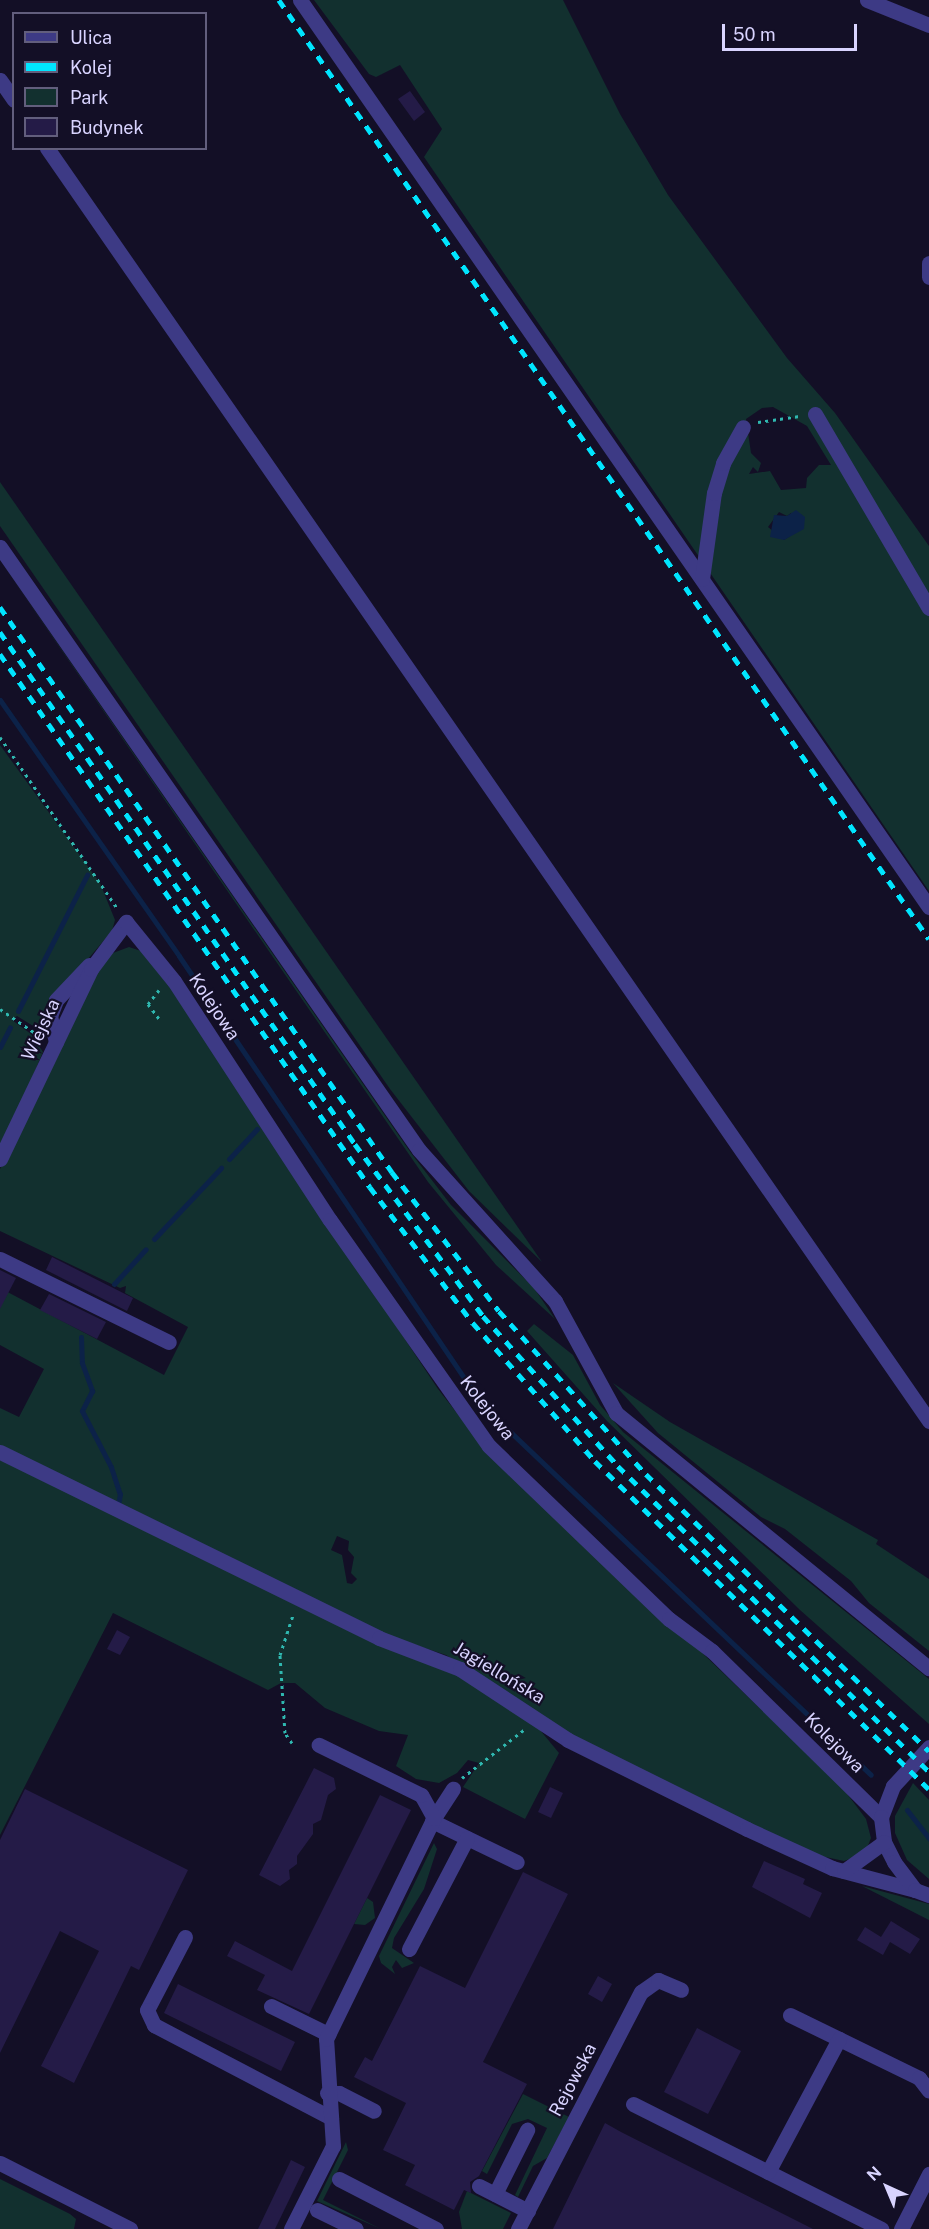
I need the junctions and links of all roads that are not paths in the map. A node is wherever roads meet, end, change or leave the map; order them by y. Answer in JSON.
{"nodes":[{"id":1,"x":300,"y":0,"type":"edge"},
{"id":2,"x":867,"y":0,"type":"edge"},
{"id":3,"x":929,"y":26,"type":"edge"},
{"id":4,"x":0,"y":80,"type":"edge"},
{"id":5,"x":12,"y":97,"type":"edge"},
{"id":6,"x":48,"y":150,"type":"edge"},
{"id":7,"x":929,"y":263,"type":"edge"},
{"id":8,"x":929,"y":277,"type":"edge"},
{"id":9,"x":814,"y":414,"type":"road end"},
{"id":10,"x":743,"y":427,"type":"road end"},
{"id":11,"x":0,"y":547,"type":"edge"},
{"id":12,"x":702,"y":579,"type":"junction"},
{"id":13,"x":929,"y":608,"type":"edge"},
{"id":14,"x":929,"y":907,"type":"edge"},
{"id":15,"x":126,"y":922,"type":"joint"},
{"id":16,"x":109,"y":944,"type":"junction"},
{"id":17,"x":147,"y":948,"type":"junction"},
{"id":18,"x":0,"y":1159,"type":"edge"},
{"id":19,"x":0,"y":1259,"type":"edge"},
{"id":20,"x":169,"y":1342,"type":"dead end"},
{"id":21,"x":929,"y":1421,"type":"edge"},
{"id":22,"x":0,"y":1452,"type":"edge"},
{"id":23,"x":929,"y":1668,"type":"edge"},
{"id":24,"x":319,"y":1745,"type":"dead end"},
{"id":25,"x":929,"y":1747,"type":"edge"},
{"id":26,"x":453,"y":1789,"type":"road end"},
{"id":27,"x":881,"y":1817,"type":"junction"},
{"id":28,"x":433,"y":1819,"type":"junction"},
{"id":29,"x":467,"y":1838,"type":"junction"},
{"id":30,"x":884,"y":1842,"type":"junction"},
{"id":31,"x":517,"y":1862,"type":"dead end"},
{"id":32,"x":844,"y":1871,"type":"junction"},
{"id":33,"x":922,"y":1893,"type":"edge"},
{"id":34,"x":185,"y":1937,"type":"dead end"},
{"id":35,"x":409,"y":1949,"type":"dead end"},
{"id":36,"x":681,"y":1990,"type":"dead end"},
{"id":37,"x":272,"y":2006,"type":"dead end"},
{"id":38,"x":790,"y":2015,"type":"dead end"},
{"id":39,"x":328,"y":2034,"type":"junction"},
{"id":40,"x":839,"y":2039,"type":"junction"},
{"id":41,"x":929,"y":2091,"type":"edge"},
{"id":42,"x":327,"y":2093,"type":"junction"},
{"id":43,"x":633,"y":2104,"type":"dead end"},
{"id":44,"x":374,"y":2111,"type":"dead end"},
{"id":45,"x":331,"y":2118,"type":"junction"},
{"id":46,"x":527,"y":2130,"type":"dead end"},
{"id":47,"x":0,"y":2163,"type":"edge"},
{"id":48,"x":768,"y":2172,"type":"junction"},
{"id":49,"x":929,"y":2174,"type":"edge"},
{"id":50,"x":339,"y":2180,"type":"dead end"},
{"id":51,"x":479,"y":2186,"type":"dead end"},
{"id":52,"x":495,"y":2194,"type":"junction"},
{"id":53,"x":317,"y":2210,"type":"dead end"},
{"id":54,"x":528,"y":2211,"type":"junction"},
{"id":55,"x":130,"y":2229,"type":"edge"},
{"id":56,"x":291,"y":2229,"type":"edge"},
{"id":57,"x":356,"y":2229,"type":"edge"},
{"id":58,"x":436,"y":2229,"type":"edge"},
{"id":59,"x":518,"y":2229,"type":"edge"},
{"id":60,"x":881,"y":2229,"type":"edge"},
{"id":61,"x":901,"y":2229,"type":"edge"}],
"edges":[{"from":1,"to":12,"type":"street"},
{"from":2,"to":3,"type":"street"},
{"from":4,"to":5,"type":"street"},
{"from":6,"to":21,"type":"street"},
{"from":7,"to":8,"type":"street"},
{"from":9,"to":13,"type":"street"},
{"from":10,"to":12,"type":"street"},
{"from":11,"to":23,"type":"street"},
{"from":12,"to":14,"type":"street"},
{"from":15,"to":16,"type":"street","name":"Wiejska"},
{"from":15,"to":17,"type":"street","name":"Kolejowa"},
{"from":16,"to":17,"type":"street"},
{"from":16,"to":18,"type":"street","name":"Wiejska"},
{"from":17,"to":27,"type":"street","name":"Kolejowa"},
{"from":19,"to":20,"type":"street"},
{"from":22,"to":32,"type":"street","name":"Jagiellońska"},
{"from":24,"to":28,"type":"street"},
{"from":25,"to":27,"type":"street"},
{"from":26,"to":28,"type":"street"},
{"from":27,"to":30,"type":"street"},
{"from":28,"to":29,"type":"street"},
{"from":28,"to":39,"type":"street"},
{"from":29,"to":31,"type":"street"},
{"from":29,"to":35,"type":"street"},
{"from":30,"to":32,"type":"street"},
{"from":30,"to":33,"type":"street"},
{"from":32,"to":33,"type":"street","name":"Jagiellońska"},
{"from":34,"to":45,"type":"street"},
{"from":36,"to":54,"type":"street","name":"Rejowska"},
{"from":37,"to":39,"type":"street"},
{"from":38,"to":40,"type":"street"},
{"from":39,"to":42,"type":"street"},
{"from":40,"to":41,"type":"street"},
{"from":40,"to":48,"type":"street"},
{"from":42,"to":44,"type":"street"},
{"from":42,"to":45,"type":"street"},
{"from":43,"to":48,"type":"street"},
{"from":45,"to":56,"type":"street"},
{"from":46,"to":52,"type":"street"},
{"from":47,"to":55,"type":"street"},
{"from":48,"to":60,"type":"street"},
{"from":49,"to":61,"type":"street"},
{"from":50,"to":58,"type":"street"},
{"from":51,"to":52,"type":"street"},
{"from":52,"to":54,"type":"street"},
{"from":53,"to":57,"type":"street"},
{"from":54,"to":59,"type":"street","name":"Rejowska"}]}
